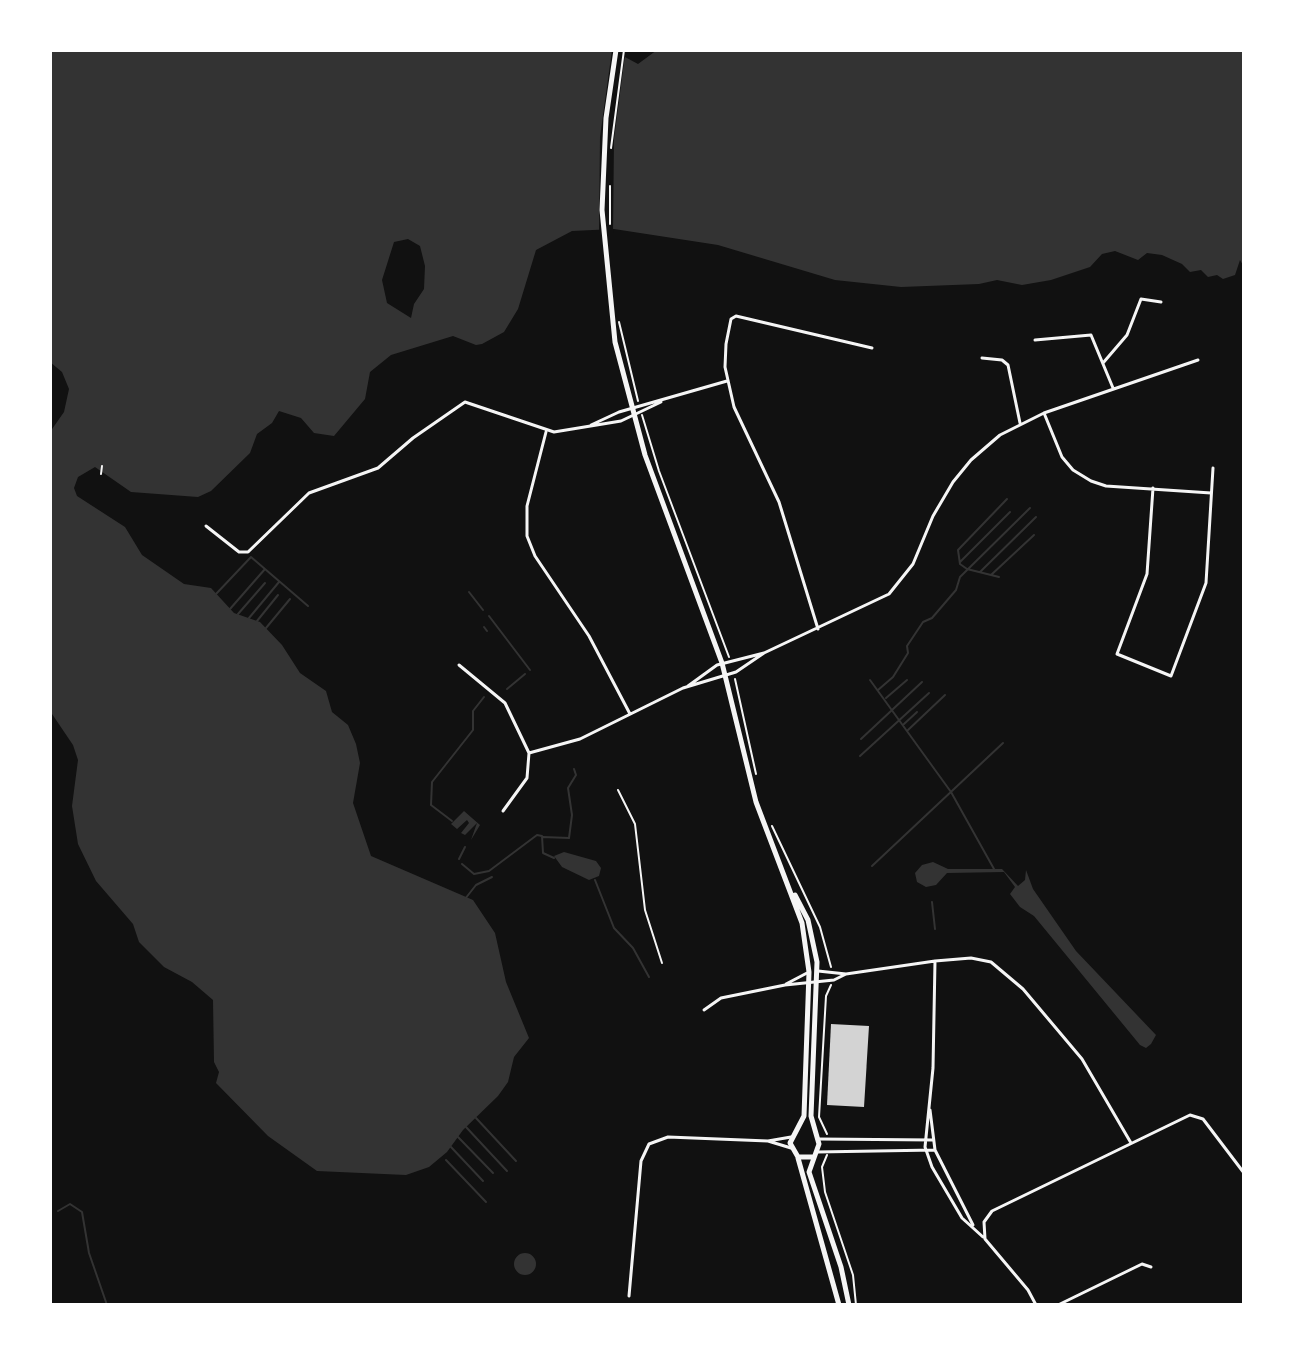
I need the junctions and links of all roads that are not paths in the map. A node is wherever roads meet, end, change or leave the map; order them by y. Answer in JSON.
{"nodes":[{"id":1,"x":616,"y":50,"type":"edge"},
{"id":2,"x":1161,"y":302,"type":"dead end"},
{"id":3,"x":1035,"y":340,"type":"dead end"},
{"id":4,"x":872,"y":348,"type":"dead end"},
{"id":5,"x":982,"y":358,"type":"dead end"},
{"id":6,"x":1198,"y":360,"type":"dead end"},
{"id":7,"x":1103,"y":363,"type":"junction"},
{"id":8,"x":728,"y":381,"type":"junction"},
{"id":9,"x":1113,"y":388,"type":"junction"},
{"id":10,"x":661,"y":402,"type":"junction"},
{"id":11,"x":632,"y":408,"type":"junction"},
{"id":12,"x":1044,"y":413,"type":"junction"},
{"id":13,"x":634,"y":417,"type":"junction"},
{"id":14,"x":1020,"y":423,"type":"junction"},
{"id":15,"x":591,"y":425,"type":"junction"},
{"id":16,"x":546,"y":431,"type":"junction"},
{"id":17,"x":1213,"y":468,"type":"dead end"},
{"id":18,"x":1153,"y":488,"type":"junction"},
{"id":19,"x":1211,"y":493,"type":"junction"},
{"id":20,"x":206,"y":526,"type":"dead end"},
{"id":21,"x":818,"y":629,"type":"junction"},
{"id":22,"x":764,"y":653,"type":"junction"},
{"id":23,"x":722,"y":663,"type":"junction"},
{"id":24,"x":459,"y":665,"type":"dead end"},
{"id":25,"x":726,"y":675,"type":"junction"},
{"id":26,"x":688,"y":686,"type":"junction"},
{"id":27,"x":630,"y":714,"type":"junction"},
{"id":28,"x":529,"y":753,"type":"junction"},
{"id":29,"x":618,"y":790,"type":"dead end"},
{"id":30,"x":503,"y":811,"type":"dead end"},
{"id":31,"x":792,"y":891,"type":"junction"},
{"id":32,"x":935,"y":961,"type":"junction"},
{"id":33,"x":662,"y":963,"type":"dead end"},
{"id":34,"x":818,"y":971,"type":"junction"},
{"id":35,"x":809,"y":972,"type":"junction"},
{"id":36,"x":846,"y":974,"type":"junction"},
{"id":37,"x":817,"y":982,"type":"junction"},
{"id":38,"x":808,"y":983,"type":"junction"},
{"id":39,"x":785,"y":985,"type":"junction"},
{"id":40,"x":704,"y":1010,"type":"dead end"},
{"id":41,"x":929,"y":1106,"type":"junction"},
{"id":42,"x":799,"y":1130,"type":"junction"},
{"id":43,"x":814,"y":1132,"type":"junction"},
{"id":44,"x":791,"y":1137,"type":"junction"},
{"id":45,"x":818,"y":1139,"type":"junction"},
{"id":46,"x":924,"y":1140,"type":"junction"},
{"id":47,"x":933,"y":1140,"type":"junction"},
{"id":48,"x":768,"y":1141,"type":"junction"},
{"id":49,"x":1131,"y":1143,"type":"junction"},
{"id":50,"x":791,"y":1148,"type":"junction"},
{"id":51,"x":935,"y":1150,"type":"junction"},
{"id":52,"x":926,"y":1151,"type":"junction"},
{"id":53,"x":815,"y":1155,"type":"junction"},
{"id":54,"x":798,"y":1157,"type":"junction"},
{"id":55,"x":1244,"y":1173,"type":"edge"},
{"id":56,"x":974,"y":1227,"type":"junction"},
{"id":57,"x":985,"y":1239,"type":"junction"},
{"id":58,"x":1151,"y":1267,"type":"dead end"},
{"id":59,"x":629,"y":1296,"type":"dead end"},
{"id":60,"x":839,"y":1305,"type":"edge"},
{"id":61,"x":849,"y":1305,"type":"edge"},
{"id":62,"x":1036,"y":1305,"type":"edge"},
{"id":63,"x":1058,"y":1305,"type":"edge"}],
"edges":[{"from":1,"to":11,"type":"main road"},
{"from":2,"to":7,"type":"street"},
{"from":3,"to":7,"type":"street"},
{"from":4,"to":8,"type":"street"},
{"from":5,"to":14,"type":"street"},
{"from":6,"to":9,"type":"street"},
{"from":7,"to":9,"type":"street"},
{"from":8,"to":10,"type":"street"},
{"from":8,"to":21,"type":"street"},
{"from":9,"to":12,"type":"street"},
{"from":10,"to":11,"type":"street"},
{"from":10,"to":13,"type":"street"},
{"from":11,"to":13,"type":"main road"},
{"from":11,"to":15,"type":"street"},
{"from":12,"to":14,"type":"street"},
{"from":12,"to":18,"type":"street"},
{"from":13,"to":15,"type":"street"},
{"from":13,"to":23,"type":"main road"},
{"from":14,"to":21,"type":"street"},
{"from":15,"to":16,"type":"street"},
{"from":16,"to":20,"type":"street"},
{"from":16,"to":27,"type":"street"},
{"from":17,"to":19,"type":"street"},
{"from":18,"to":19,"type":"street"},
{"from":18,"to":19,"type":"street"},
{"from":21,"to":22,"type":"street"},
{"from":22,"to":23,"type":"street"},
{"from":22,"to":25,"type":"street"},
{"from":23,"to":25,"type":"main road"},
{"from":23,"to":26,"type":"street"},
{"from":24,"to":28,"type":"street"},
{"from":25,"to":26,"type":"street"},
{"from":25,"to":31,"type":"main road"},
{"from":26,"to":27,"type":"street"},
{"from":27,"to":28,"type":"street"},
{"from":28,"to":30,"type":"street"},
{"from":29,"to":33,"type":"lane"},
{"from":31,"to":34,"type":"main road"},
{"from":31,"to":35,"type":"main road"},
{"from":32,"to":36,"type":"street"},
{"from":32,"to":41,"type":"street"},
{"from":32,"to":49,"type":"street"},
{"from":34,"to":35,"type":"street"},
{"from":34,"to":36,"type":"street"},
{"from":34,"to":37,"type":"main road"},
{"from":35,"to":38,"type":"main road"},
{"from":35,"to":39,"type":"street"},
{"from":36,"to":37,"type":"street"},
{"from":37,"to":38,"type":"street"},
{"from":37,"to":43,"type":"main road"},
{"from":38,"to":39,"type":"street"},
{"from":38,"to":42,"type":"main road"},
{"from":39,"to":40,"type":"street"},
{"from":41,"to":46,"type":"street"},
{"from":41,"to":47,"type":"street"},
{"from":42,"to":43,"type":"main road"},
{"from":42,"to":44,"type":"main road"},
{"from":43,"to":45,"type":"main road"},
{"from":44,"to":48,"type":"street"},
{"from":44,"to":50,"type":"main road"},
{"from":45,"to":46,"type":"street"},
{"from":45,"to":53,"type":"main road"},
{"from":46,"to":47,"type":"street"},
{"from":46,"to":52,"type":"street"},
{"from":47,"to":51,"type":"street"},
{"from":48,"to":50,"type":"street"},
{"from":48,"to":59,"type":"street"},
{"from":49,"to":55,"type":"street"},
{"from":49,"to":57,"type":"street"},
{"from":50,"to":54,"type":"main road"},
{"from":51,"to":52,"type":"street"},
{"from":51,"to":56,"type":"street"},
{"from":52,"to":53,"type":"street"},
{"from":52,"to":56,"type":"street"},
{"from":53,"to":54,"type":"main road"},
{"from":53,"to":61,"type":"main road"},
{"from":54,"to":60,"type":"main road"},
{"from":56,"to":57,"type":"street"},
{"from":57,"to":62,"type":"street"},
{"from":58,"to":63,"type":"street"}]}
